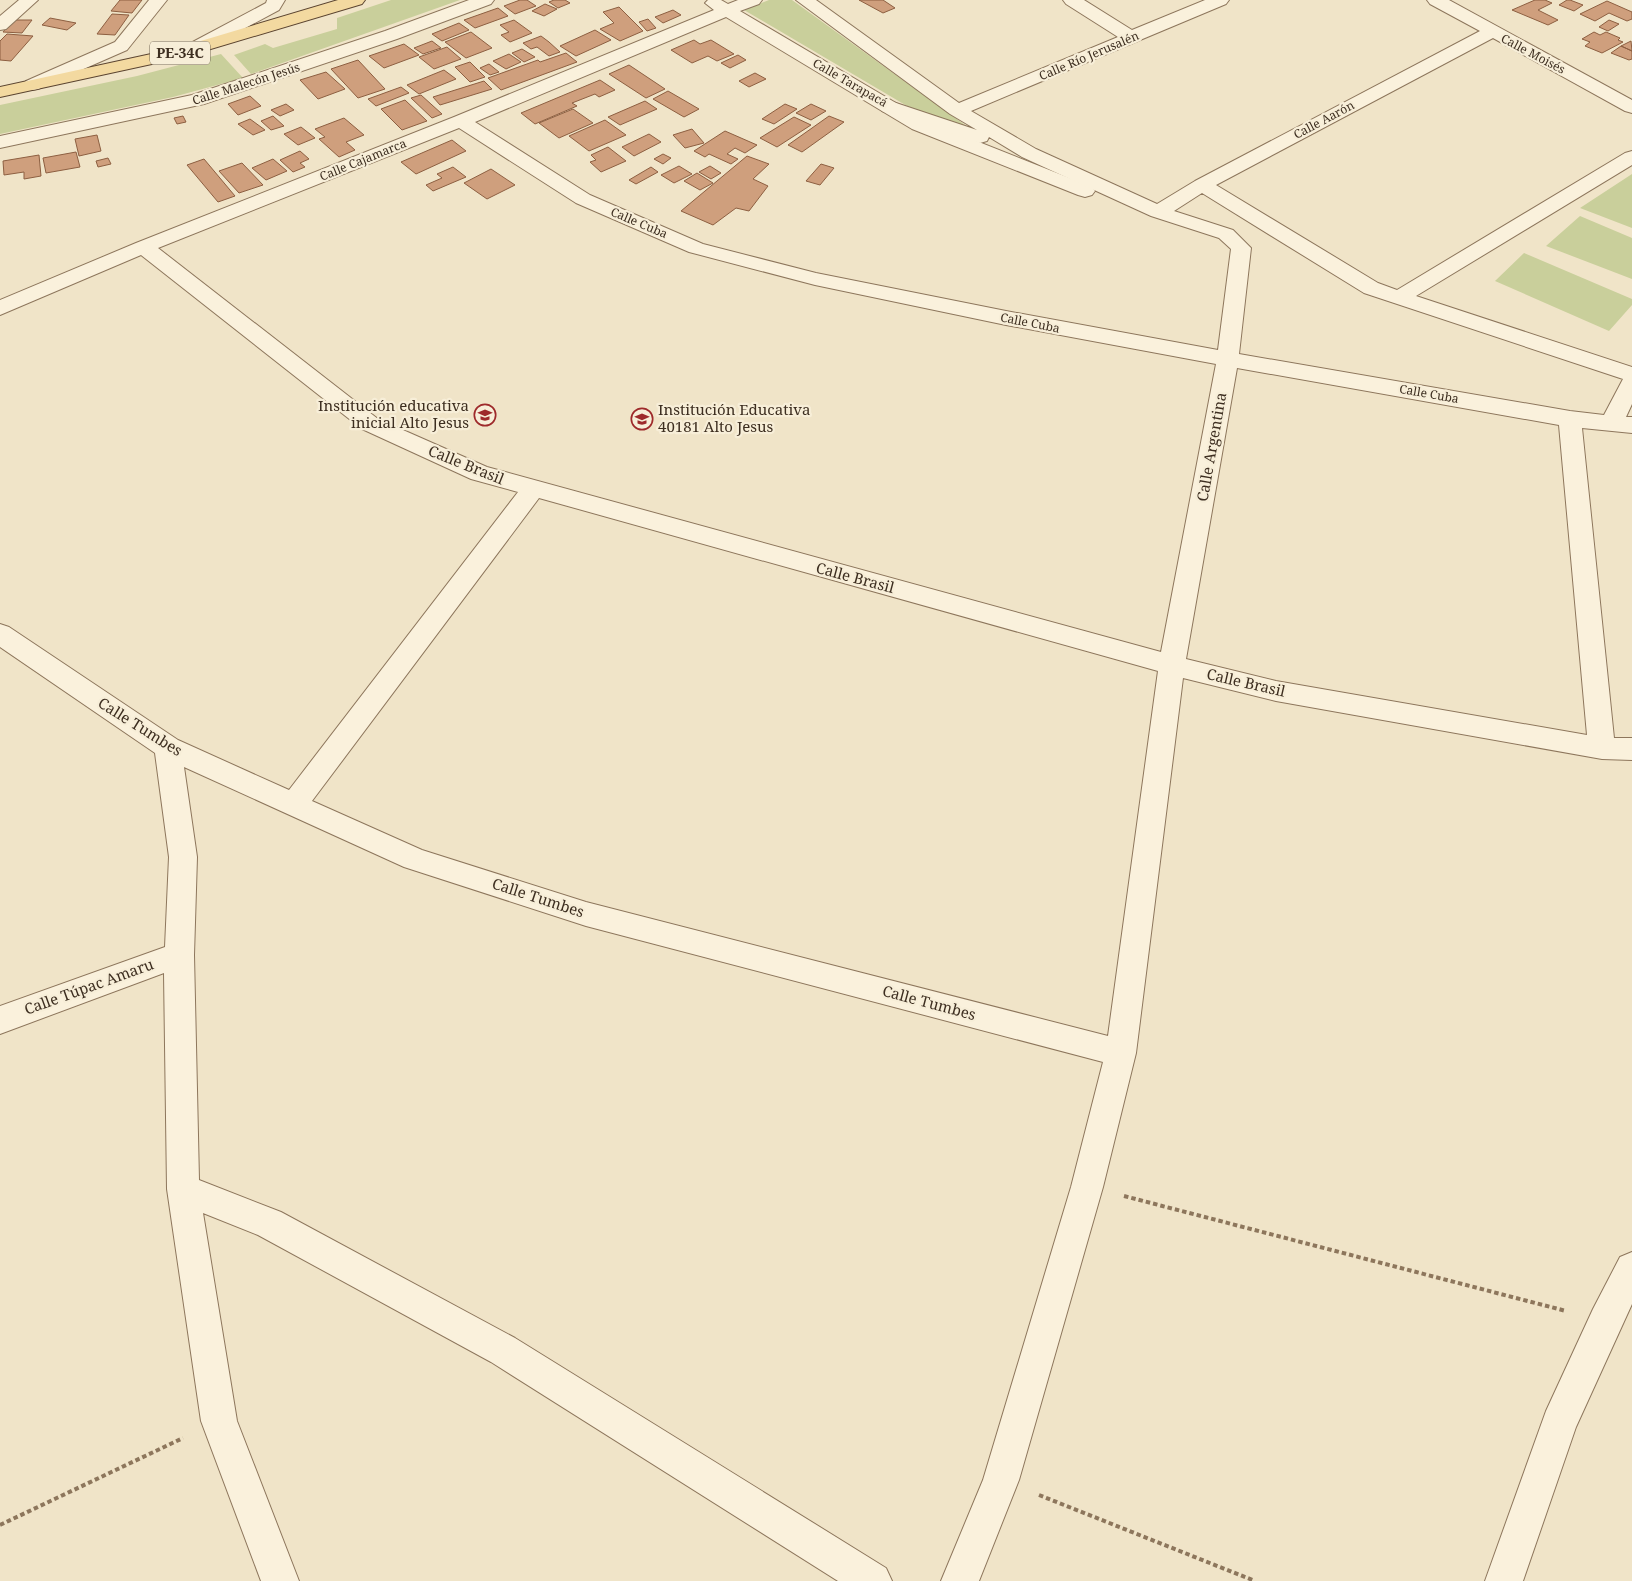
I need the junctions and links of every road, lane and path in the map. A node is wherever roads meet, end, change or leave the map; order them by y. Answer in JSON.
{"nodes":[{"id":1,"x":29,"y":0,"type":"edge"},
{"id":2,"x":158,"y":0,"type":"edge"},
{"id":3,"x":276,"y":0,"type":"edge"},
{"id":4,"x":354,"y":0,"type":"edge"},
{"id":5,"x":485,"y":0,"type":"edge"},
{"id":6,"x":709,"y":0,"type":"edge"},
{"id":7,"x":753,"y":0,"type":"edge"},
{"id":8,"x":805,"y":0,"type":"edge"},
{"id":9,"x":1072,"y":0,"type":"edge"},
{"id":10,"x":1220,"y":0,"type":"edge"},
{"id":11,"x":1436,"y":0,"type":"edge"},
{"id":12,"x":725,"y":11,"type":"junction"},
{"id":13,"x":0,"y":25,"type":"edge"},
{"id":14,"x":1491,"y":32,"type":"junction"},
{"id":15,"x":1132,"y":38,"type":"junction"},
{"id":16,"x":193,"y":49,"type":"junction"},
{"id":17,"x":32,"y":85,"type":"junction"},
{"id":18,"x":0,"y":92,"type":"edge"},
{"id":19,"x":889,"y":106,"type":"junction"},
{"id":20,"x":1632,"y":107,"type":"edge"},
{"id":21,"x":957,"y":110,"type":"junction"},
{"id":22,"x":462,"y":121,"type":"junction"},
{"id":23,"x":0,"y":142,"type":"edge"},
{"id":24,"x":1029,"y":153,"type":"junction"},
{"id":25,"x":1632,"y":157,"type":"edge"},
{"id":26,"x":1202,"y":185,"type":"junction"},
{"id":27,"x":1085,"y":191,"type":"dead end"},
{"id":28,"x":1158,"y":212,"type":"junction"},
{"id":29,"x":143,"y":247,"type":"junction"},
{"id":30,"x":1400,"y":297,"type":"junction"},
{"id":31,"x":0,"y":308,"type":"edge"},
{"id":32,"x":1228,"y":359,"type":"junction"},
{"id":33,"x":1632,"y":375,"type":"edge"},
{"id":34,"x":1632,"y":382,"type":"edge"},
{"id":35,"x":1570,"y":419,"type":"junction"},
{"id":36,"x":1621,"y":424,"type":"edge"},
{"id":37,"x":533,"y":489,"type":"junction"},
{"id":38,"x":0,"y":634,"type":"edge"},
{"id":39,"x":1172,"y":666,"type":"junction"},
{"id":40,"x":168,"y":748,"type":"junction"},
{"id":41,"x":1602,"y":748,"type":"junction"},
{"id":42,"x":1632,"y":749,"type":"edge"},
{"id":43,"x":294,"y":805,"type":"junction"},
{"id":44,"x":179,"y":955,"type":"junction"},
{"id":45,"x":0,"y":1020,"type":"edge"},
{"id":46,"x":1121,"y":1053,"type":"junction"},
{"id":47,"x":1087,"y":1187,"type":"junction"},
{"id":48,"x":183,"y":1188,"type":"junction"},
{"id":49,"x":1632,"y":1269,"type":"edge"},
{"id":50,"x":1605,"y":1321,"type":"junction"},
{"id":51,"x":219,"y":1421,"type":"junction"},
{"id":52,"x":1001,"y":1480,"type":"junction"},
{"id":53,"x":0,"y":1524,"type":"edge"},
{"id":54,"x":280,"y":1581,"type":"edge"},
{"id":55,"x":873,"y":1581,"type":"edge"},
{"id":56,"x":960,"y":1581,"type":"edge"},
{"id":57,"x":1255,"y":1581,"type":"edge"},
{"id":58,"x":1504,"y":1581,"type":"edge"}],
"edges":[{"from":1,"to":13,"type":"street"},
{"from":2,"to":17,"type":"street"},
{"from":3,"to":16,"type":"street"},
{"from":4,"to":16,"type":"main road","number":"PE-34C"},
{"from":5,"to":23,"type":"street","name":"Calle Malecón Jesús"},
{"from":6,"to":12,"type":"street","name":"Calle Tarapacá"},
{"from":7,"to":12,"type":"street","name":"Calle Cajamarca"},
{"from":8,"to":21,"type":"street"},
{"from":9,"to":15,"type":"street"},
{"from":10,"to":15,"type":"street","name":"Calle Río Jerusalén"},
{"from":11,"to":14,"type":"street","name":"Calle Moisés"},
{"from":12,"to":19,"type":"street","name":"Calle Tarapacá"},
{"from":12,"to":22,"type":"street","name":"Calle Cajamarca"},
{"from":14,"to":20,"type":"street","name":"Calle Moisés"},
{"from":14,"to":26,"type":"street","name":"Calle Aarón"},
{"from":15,"to":21,"type":"street","name":"Calle Río Jerusalén"},
{"from":16,"to":17,"type":"main road","number":"PE-34C"},
{"from":17,"to":18,"type":"main road","number":"PE-34C"},
{"from":19,"to":24,"type":"street","name":"Calle Tarapacá"},
{"from":19,"to":27,"type":"street"},
{"from":21,"to":24,"type":"street"},
{"from":22,"to":29,"type":"street","name":"Calle Cajamarca"},
{"from":22,"to":32,"type":"street","name":"Calle Cuba"},
{"from":24,"to":28,"type":"street"},
{"from":25,"to":30,"type":"street"},
{"from":26,"to":28,"type":"street","name":"Calle Aarón"},
{"from":26,"to":30,"type":"street"},
{"from":28,"to":32,"type":"street","name":"Calle Argentina"},
{"from":29,"to":31,"type":"street","name":"Calle Cajamarca"},
{"from":29,"to":37,"type":"street","name":"Calle Brasil"},
{"from":30,"to":33,"type":"street"},
{"from":32,"to":35,"type":"street","name":"Calle Cuba"},
{"from":32,"to":39,"type":"street","name":"Calle Argentina"},
{"from":34,"to":36,"type":"street"},
{"from":35,"to":36,"type":"street","name":"Calle Cuba"},
{"from":35,"to":41,"type":"street"},
{"from":37,"to":39,"type":"street","name":"Calle Brasil"},
{"from":37,"to":43,"type":"street"},
{"from":38,"to":40,"type":"street","name":"Calle Tumbes"},
{"from":39,"to":41,"type":"street","name":"Calle Brasil"},
{"from":39,"to":46,"type":"street","name":"Calle Argentina"},
{"from":40,"to":43,"type":"street","name":"Calle Tumbes"},
{"from":40,"to":44,"type":"street"},
{"from":41,"to":42,"type":"street","name":"Calle Brasil"},
{"from":43,"to":46,"type":"street","name":"Calle Tumbes"},
{"from":44,"to":45,"type":"street","name":"Calle Túpac Amaru"},
{"from":44,"to":48,"type":"street"},
{"from":46,"to":47,"type":"street","name":"Calle Argentina"},
{"from":47,"to":50,"type":"path"},
{"from":47,"to":52,"type":"street","name":"Calle Argentina"},
{"from":48,"to":51,"type":"street"},
{"from":48,"to":55,"type":"street"},
{"from":49,"to":50,"type":"street"},
{"from":50,"to":58,"type":"street"},
{"from":51,"to":53,"type":"path"},
{"from":51,"to":54,"type":"street"},
{"from":52,"to":56,"type":"street","name":"Calle Argentina"},
{"from":52,"to":57,"type":"path"}]}
